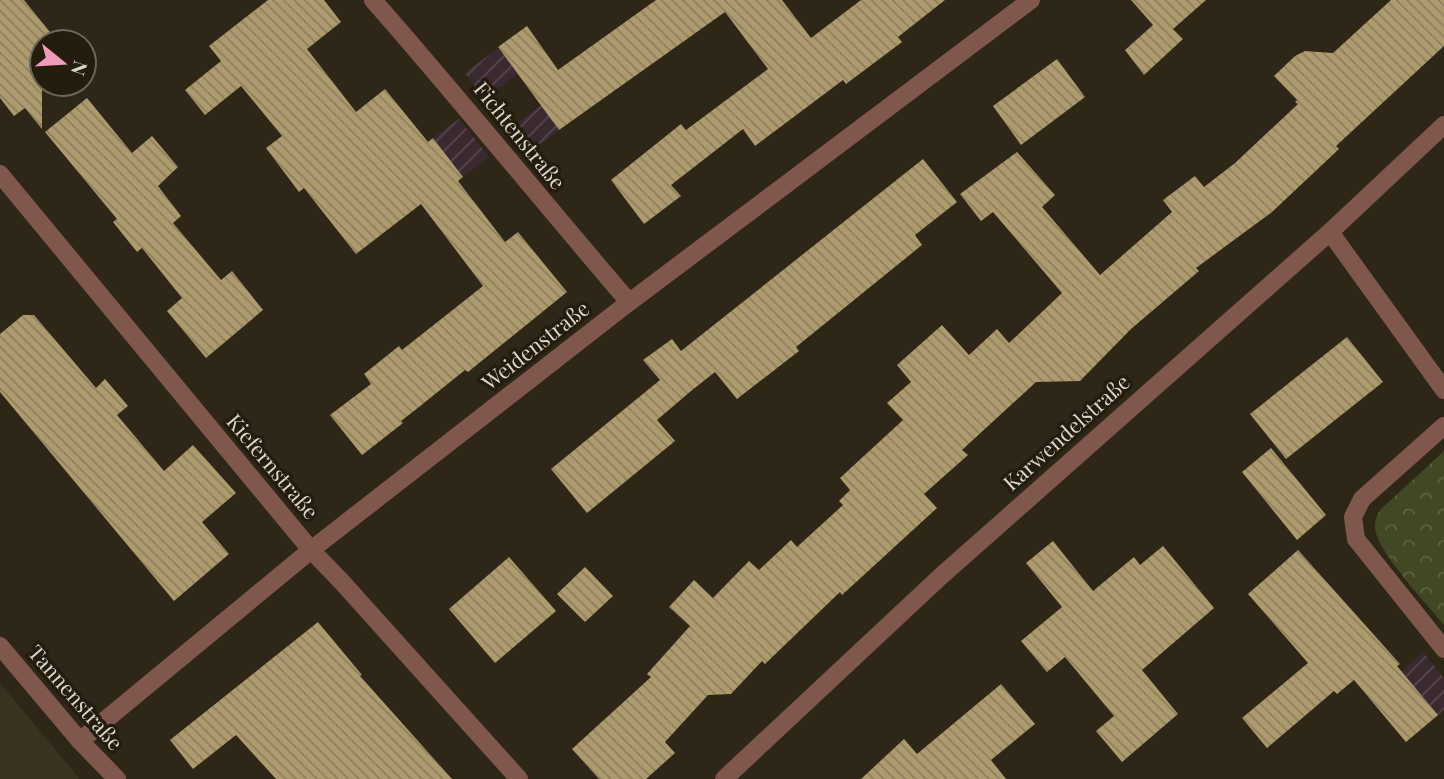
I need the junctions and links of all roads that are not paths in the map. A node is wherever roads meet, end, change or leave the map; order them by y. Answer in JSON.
{"nodes":[{"id":1,"x":373,"y":0,"type":"edge"},
{"id":2,"x":1031,"y":0,"type":"edge"},
{"id":3,"x":1444,"y":125,"type":"edge"},
{"id":4,"x":0,"y":174,"type":"edge"},
{"id":5,"x":1330,"y":232,"type":"junction"},
{"id":6,"x":629,"y":302,"type":"junction"},
{"id":7,"x":1444,"y":390,"type":"edge"},
{"id":8,"x":1444,"y":426,"type":"edge"},
{"id":9,"x":311,"y":550,"type":"junction"},
{"id":10,"x":0,"y":646,"type":"edge"},
{"id":11,"x":1444,"y":649,"type":"edge"},
{"id":12,"x":80,"y":741,"type":"junction"},
{"id":13,"x":117,"y":779,"type":"edge"},
{"id":14,"x":519,"y":779,"type":"edge"},
{"id":15,"x":724,"y":779,"type":"edge"}],
"edges":[{"from":1,"to":6,"type":"street","name":"Fichtenstraße"},
{"from":2,"to":6,"type":"street","name":"Weidenstraße"},
{"from":3,"to":5,"type":"street","name":"Karwendelstraße"},
{"from":4,"to":9,"type":"street","name":"Kiefernstraße"},
{"from":5,"to":7,"type":"street"},
{"from":5,"to":15,"type":"street","name":"Karwendelstraße"},
{"from":6,"to":9,"type":"street","name":"Weidenstraße"},
{"from":8,"to":11,"type":"street"},
{"from":9,"to":12,"type":"street","name":"Weidenstraße"},
{"from":9,"to":14,"type":"street","name":"Kiefernstraße"},
{"from":10,"to":12,"type":"street","name":"Tannenstraße"},
{"from":12,"to":13,"type":"street","name":"Tannenstraße"}]}
